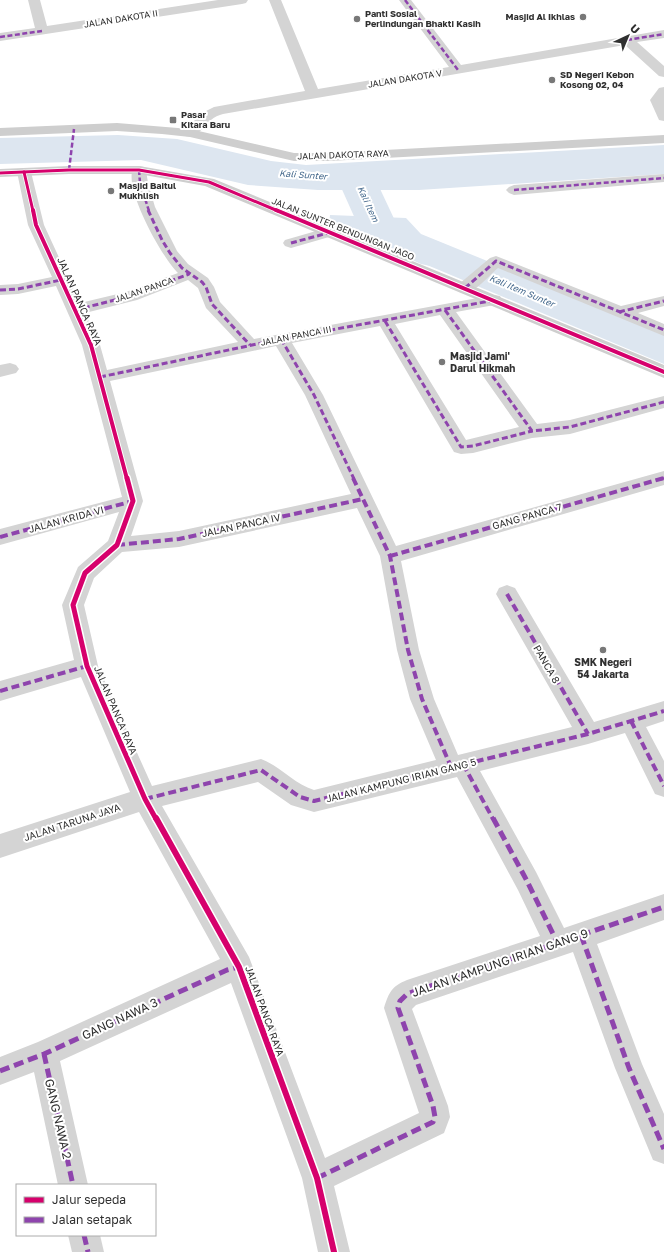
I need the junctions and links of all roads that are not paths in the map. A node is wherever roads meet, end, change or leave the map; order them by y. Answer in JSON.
{"nodes":[{"id":1,"x":34,"y":0,"type":"edge"},
{"id":2,"x":242,"y":0,"type":"edge"},
{"id":3,"x":275,"y":0,"type":"edge"},
{"id":4,"x":405,"y":0,"type":"edge"},
{"id":5,"x":42,"y":31,"type":"junction"},
{"id":6,"x":664,"y":34,"type":"edge"},
{"id":7,"x":0,"y":37,"type":"edge"},
{"id":8,"x":628,"y":40,"type":"junction"},
{"id":9,"x":458,"y":70,"type":"junction"},
{"id":10,"x":664,"y":73,"type":"edge"},
{"id":11,"x":664,"y":91,"type":"edge"},
{"id":12,"x":313,"y":93,"type":"junction"},
{"id":13,"x":664,"y":117,"type":"edge"},
{"id":14,"x":0,"y":132,"type":"edge"},
{"id":15,"x":190,"y":133,"type":"junction"},
{"id":16,"x":664,"y":139,"type":"edge"},
{"id":17,"x":139,"y":170,"type":"junction"},
{"id":18,"x":0,"y":172,"type":"edge"},
{"id":19,"x":24,"y":172,"type":"junction"},
{"id":20,"x":664,"y":178,"type":"edge"},
{"id":21,"x":514,"y":190,"type":"dead end"},
{"id":22,"x":330,"y":232,"type":"junction"},
{"id":23,"x":291,"y":243,"type":"dead end"},
{"id":24,"x":189,"y":274,"type":"junction"},
{"id":25,"x":62,"y":280,"type":"junction"},
{"id":26,"x":467,"y":287,"type":"junction"},
{"id":27,"x":0,"y":290,"type":"edge"},
{"id":28,"x":494,"y":300,"type":"junction"},
{"id":29,"x":664,"y":301,"type":"edge"},
{"id":30,"x":75,"y":310,"type":"junction"},
{"id":31,"x":445,"y":310,"type":"junction"},
{"id":32,"x":619,"y":312,"type":"junction"},
{"id":33,"x":385,"y":321,"type":"junction"},
{"id":34,"x":664,"y":330,"type":"edge"},
{"id":35,"x":281,"y":339,"type":"junction"},
{"id":36,"x":250,"y":345,"type":"junction"},
{"id":37,"x":664,"y":372,"type":"edge"},
{"id":38,"x":100,"y":378,"type":"junction"},
{"id":39,"x":664,"y":402,"type":"edge"},
{"id":40,"x":532,"y":431,"type":"junction"},
{"id":41,"x":664,"y":478,"type":"edge"},
{"id":42,"x":363,"y":499,"type":"junction"},
{"id":43,"x":133,"y":501,"type":"junction"},
{"id":44,"x":0,"y":537,"type":"edge"},
{"id":45,"x":117,"y":545,"type":"junction"},
{"id":46,"x":390,"y":556,"type":"junction"},
{"id":47,"x":507,"y":594,"type":"dead end"},
{"id":48,"x":87,"y":666,"type":"junction"},
{"id":49,"x":0,"y":691,"type":"edge"},
{"id":50,"x":664,"y":711,"type":"edge"},
{"id":51,"x":631,"y":721,"type":"junction"},
{"id":52,"x":588,"y":734,"type":"junction"},
{"id":53,"x":457,"y":766,"type":"junction"},
{"id":54,"x":664,"y":786,"type":"edge"},
{"id":55,"x":145,"y":799,"type":"junction"},
{"id":56,"x":0,"y":846,"type":"edge"},
{"id":57,"x":664,"y":907,"type":"edge"},
{"id":58,"x":570,"y":940,"type":"junction"},
{"id":59,"x":239,"y":967,"type":"junction"},
{"id":60,"x":44,"y":1054,"type":"junction"},
{"id":61,"x":0,"y":1071,"type":"edge"},
{"id":62,"x":664,"y":1149,"type":"edge"},
{"id":63,"x":316,"y":1178,"type":"junction"},
{"id":64,"x":73,"y":1184,"type":"edge"},
{"id":65,"x":84,"y":1236,"type":"edge"},
{"id":66,"x":88,"y":1252,"type":"edge"},
{"id":67,"x":334,"y":1252,"type":"edge"}],
"edges":[{"from":1,"to":5,"type":"street"},
{"from":2,"to":5,"type":"street","name":"JALAN DAKOTA II"},
{"from":3,"to":12,"type":"street"},
{"from":4,"to":9,"type":"street"},
{"from":5,"to":7,"type":"street","name":"JALAN DAKOTA II"},
{"from":6,"to":8,"type":"street","name":"JALAN DAKOTA V"},
{"from":8,"to":9,"type":"street","name":"JALAN DAKOTA V"},
{"from":8,"to":10,"type":"street"},
{"from":9,"to":12,"type":"street","name":"JALAN DAKOTA V"},
{"from":11,"to":13,"type":"street"},
{"from":12,"to":15,"type":"street","name":"JALAN DAKOTA V"},
{"from":14,"to":15,"type":"street","name":"JALAN DAKOTA RAYA"},
{"from":15,"to":16,"type":"street","name":"JALAN DAKOTA RAYA"},
{"from":17,"to":19,"type":"street","name":"JALAN SUNTER BENDUNGAN JAGO"},
{"from":17,"to":22,"type":"street","name":"JALAN SUNTER BENDUNGAN JAGO"},
{"from":17,"to":24,"type":"street"},
{"from":18,"to":19,"type":"street","name":"JALAN SUNTER BENDUNGAN JAGO"},
{"from":19,"to":25,"type":"street","name":"JALAN PANCA RAYA"},
{"from":20,"to":21,"type":"street"},
{"from":22,"to":23,"type":"street"},
{"from":22,"to":26,"type":"street","name":"JALAN SUNTER BENDUNGAN JAGO"},
{"from":24,"to":30,"type":"street","name":"JALAN PANCA"},
{"from":24,"to":36,"type":"street"},
{"from":25,"to":27,"type":"street"},
{"from":25,"to":30,"type":"street","name":"JALAN PANCA RAYA"},
{"from":26,"to":28,"type":"street","name":"JALAN SUNTER BENDUNGAN JAGO"},
{"from":26,"to":32,"type":"street"},
{"from":28,"to":31,"type":"street","name":"JALAN PANCA III"},
{"from":28,"to":37,"type":"street","name":"JALAN SUNTER BENDUNGAN JAGO"},
{"from":29,"to":32,"type":"street"},
{"from":30,"to":38,"type":"street","name":"JALAN PANCA RAYA"},
{"from":31,"to":33,"type":"street","name":"JALAN PANCA III"},
{"from":31,"to":40,"type":"street"},
{"from":32,"to":34,"type":"street"},
{"from":33,"to":35,"type":"street","name":"JALAN PANCA III"},
{"from":33,"to":40,"type":"street"},
{"from":35,"to":36,"type":"street","name":"JALAN PANCA III"},
{"from":35,"to":42,"type":"street"},
{"from":36,"to":38,"type":"street","name":"JALAN PANCA III"},
{"from":38,"to":43,"type":"street","name":"JALAN PANCA RAYA"},
{"from":39,"to":40,"type":"street"},
{"from":41,"to":46,"type":"street","name":"GANG PANCA 7"},
{"from":42,"to":45,"type":"street","name":"JALAN PANCA IV"},
{"from":42,"to":46,"type":"street"},
{"from":43,"to":44,"type":"street","name":"JALAN KRIDA VI"},
{"from":43,"to":45,"type":"street","name":"JALAN PANCA RAYA"},
{"from":45,"to":48,"type":"street","name":"JALAN PANCA RAYA"},
{"from":46,"to":53,"type":"street"},
{"from":47,"to":52,"type":"street","name":"PANCA 8"},
{"from":48,"to":49,"type":"street"},
{"from":48,"to":55,"type":"street","name":"JALAN PANCA RAYA"},
{"from":50,"to":51,"type":"street","name":"JALAN KAMPUNG IRIAN GANG 5"},
{"from":51,"to":52,"type":"street","name":"JALAN KAMPUNG IRIAN GANG 5"},
{"from":51,"to":54,"type":"street"},
{"from":52,"to":53,"type":"street","name":"JALAN KAMPUNG IRIAN GANG 5"},
{"from":53,"to":55,"type":"street","name":"JALAN KAMPUNG IRIAN GANG 5"},
{"from":53,"to":58,"type":"street"},
{"from":55,"to":56,"type":"street","name":"JALAN TARUNA JAYA"},
{"from":55,"to":59,"type":"street","name":"JALAN PANCA RAYA"},
{"from":57,"to":58,"type":"street","name":"JALAN KAMPUNG IRIAN GANG 9"},
{"from":58,"to":62,"type":"street"},
{"from":58,"to":63,"type":"street","name":"JALAN KAMPUNG IRIAN GANG 9"},
{"from":59,"to":60,"type":"street","name":"GANG NAWA 3"},
{"from":59,"to":63,"type":"street","name":"JALAN PANCA RAYA"},
{"from":60,"to":61,"type":"street","name":"GANG NAWA 3"},
{"from":60,"to":64,"type":"street","name":"GANG NAWA 2"},
{"from":63,"to":67,"type":"street","name":"JALAN PANCA RAYA"},
{"from":65,"to":66,"type":"street"}]}
